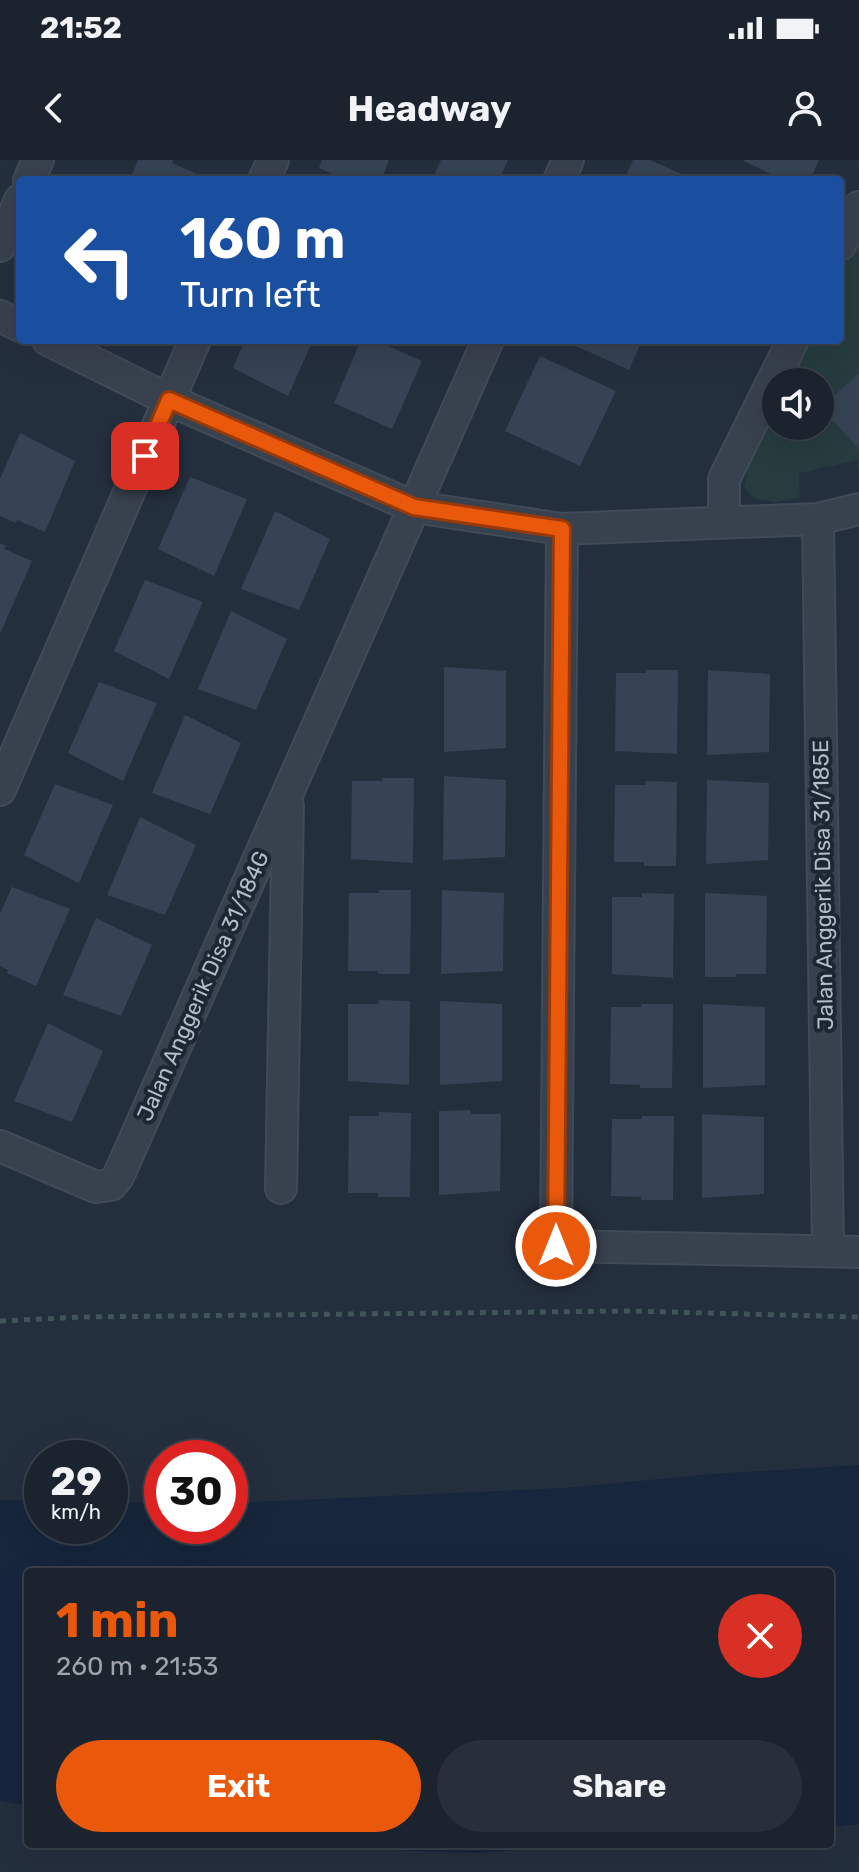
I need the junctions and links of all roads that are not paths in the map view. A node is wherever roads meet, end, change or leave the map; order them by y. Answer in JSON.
{"nodes":[{"id":1,"x":859,"y":207,"type":"edge"},
{"id":2,"x":16,"y":209,"type":"edge"},
{"id":3,"x":844,"y":237,"type":"edge"},
{"id":4,"x":0,"y":246,"type":"edge"},
{"id":5,"x":56,"y":344,"type":"edge"},
{"id":6,"x":193,"y":344,"type":"edge"},
{"id":7,"x":486,"y":344,"type":"edge"},
{"id":8,"x":791,"y":344,"type":"edge"},
{"id":9,"x":169,"y":400,"type":"junction"},
{"id":10,"x":414,"y":507,"type":"junction"},
{"id":11,"x":859,"y":509,"type":"edge"},
{"id":12,"x":818,"y":519,"type":"junction"},
{"id":13,"x":724,"y":521,"type":"junction"},
{"id":14,"x":562,"y":529,"type":"junction"},
{"id":15,"x":0,"y":790,"type":"edge"},
{"id":16,"x":288,"y":794,"type":"junction"},
{"id":17,"x":0,"y":1146,"type":"edge"},
{"id":18,"x":281,"y":1188,"type":"dead end"},
{"id":19,"x":828,"y":1251,"type":"junction"},
{"id":20,"x":859,"y":1252,"type":"edge"}],
"edges":[{"from":1,"to":3,"type":"street"},
{"from":2,"to":4,"type":"street"},
{"from":5,"to":9,"type":"street"},
{"from":6,"to":9,"type":"street"},
{"from":7,"to":10,"type":"street","name":"Jalan Anggerik Disa 31/184G"},
{"from":8,"to":13,"type":"street"},
{"from":9,"to":10,"type":"street"},
{"from":9,"to":15,"type":"street"},
{"from":10,"to":14,"type":"street"},
{"from":10,"to":16,"type":"street","name":"Jalan Anggerik Disa 31/184G"},
{"from":11,"to":12,"type":"street"},
{"from":12,"to":13,"type":"street"},
{"from":12,"to":19,"type":"street","name":"Jalan Anggerik Disa 31/185E"},
{"from":13,"to":14,"type":"street"},
{"from":14,"to":19,"type":"street"},
{"from":16,"to":17,"type":"street","name":"Jalan Anggerik Disa 31/184G"},
{"from":16,"to":18,"type":"street","name":"Jalan Anggerik Disa 31/184G"},
{"from":19,"to":20,"type":"street"}]}
